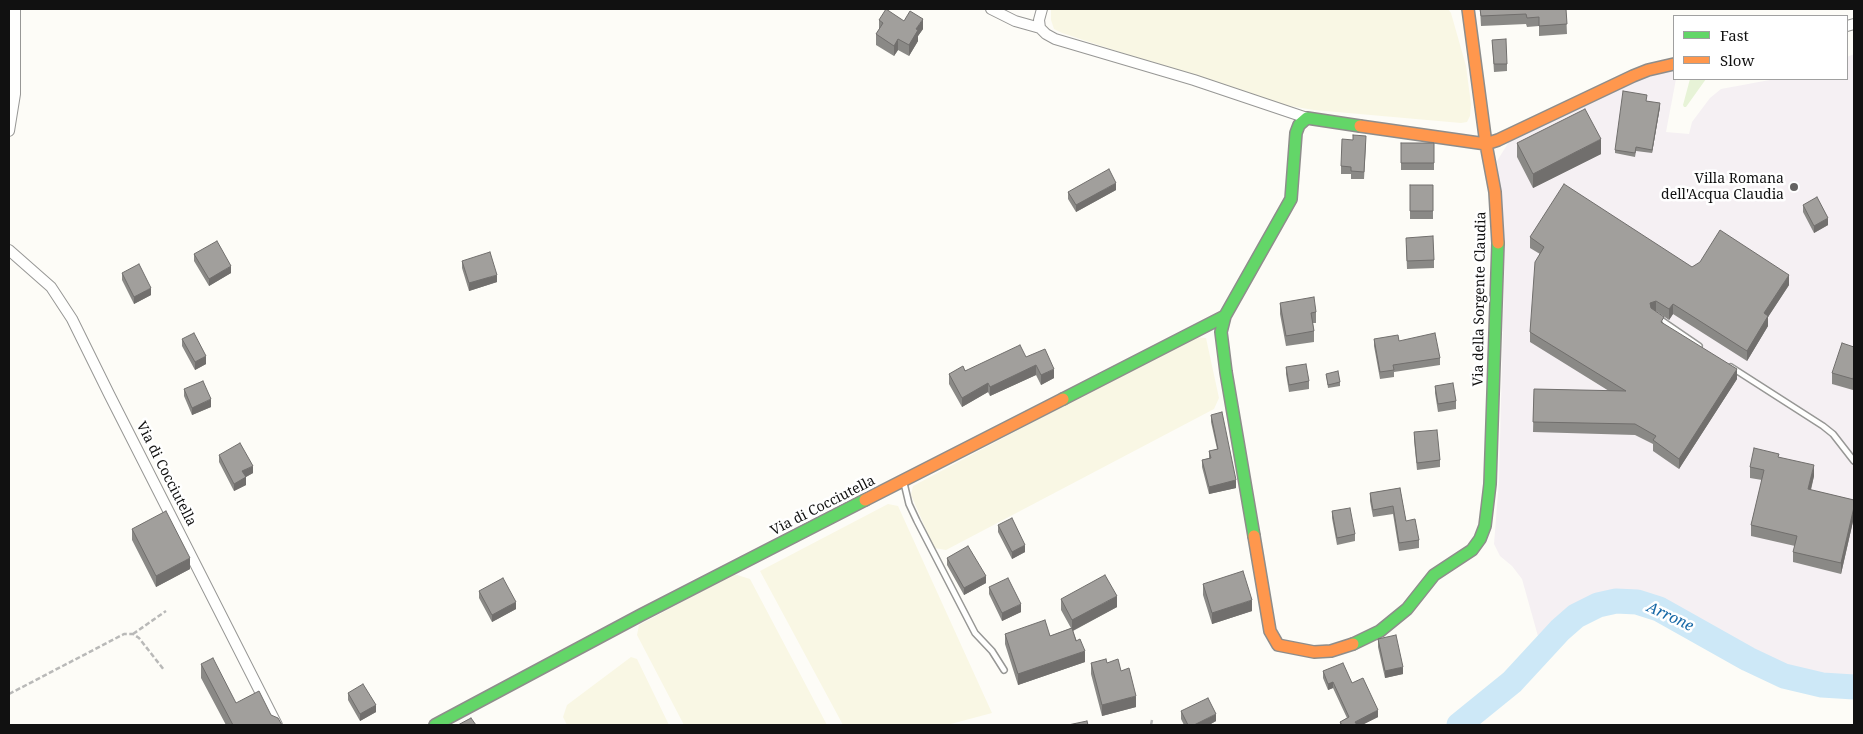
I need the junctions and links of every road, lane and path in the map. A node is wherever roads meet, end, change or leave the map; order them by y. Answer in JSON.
{"nodes":[{"id":1,"x":15,"y":9,"type":"edge"},
{"id":2,"x":991,"y":9,"type":"edge"},
{"id":3,"x":1042,"y":9,"type":"edge"},
{"id":4,"x":1468,"y":9,"type":"edge"},
{"id":5,"x":1040,"y":28,"type":"junction"},
{"id":6,"x":1673,"y":64,"type":"edge"},
{"id":7,"x":11,"y":112,"type":"edge"},
{"id":8,"x":1307,"y":118,"type":"junction"},
{"id":9,"x":9,"y":131,"type":"edge"},
{"id":10,"x":1486,"y":144,"type":"junction"},
{"id":11,"x":9,"y":250,"type":"edge"},
{"id":12,"x":1654,"y":315,"type":"edge"},
{"id":13,"x":1225,"y":316,"type":"junction"},
{"id":14,"x":1702,"y":347,"type":"edge"},
{"id":15,"x":1726,"y":363,"type":"edge"},
{"id":16,"x":1854,"y":461,"type":"edge"},
{"id":17,"x":904,"y":482,"type":"junction"},
{"id":18,"x":166,"y":610,"type":"dead end"},
{"id":19,"x":133,"y":634,"type":"junction"},
{"id":20,"x":164,"y":670,"type":"dead end"},
{"id":21,"x":1004,"y":670,"type":"dead end"},
{"id":22,"x":9,"y":694,"type":"edge"},
{"id":23,"x":1152,"y":720,"type":"dead end"},
{"id":24,"x":277,"y":725,"type":"edge"},
{"id":25,"x":436,"y":725,"type":"edge"},
{"id":26,"x":1151,"y":725,"type":"edge"}],
"edges":[{"from":1,"to":7,"type":"street"},
{"from":2,"to":5,"type":"street"},
{"from":3,"to":5,"type":"street"},
{"from":4,"to":10,"type":"street","name":"Via della Sorgente Claudia"},
{"from":5,"to":8,"type":"street"},
{"from":6,"to":10,"type":"street"},
{"from":7,"to":9,"type":"street"},
{"from":8,"to":10,"type":"street"},
{"from":8,"to":13,"type":"street"},
{"from":10,"to":13,"type":"street","name":"Via della Sorgente Claudia"},
{"from":11,"to":24,"type":"street","name":"Via di Cocciutella"},
{"from":12,"to":14,"type":"lane"},
{"from":13,"to":17,"type":"street","name":"Via di Cocciutella"},
{"from":15,"to":16,"type":"lane"},
{"from":17,"to":21,"type":"lane"},
{"from":17,"to":25,"type":"street","name":"Via di Cocciutella"},
{"from":18,"to":19,"type":"path"},
{"from":19,"to":20,"type":"path"},
{"from":19,"to":22,"type":"path"},
{"from":23,"to":26,"type":"path"}]}
